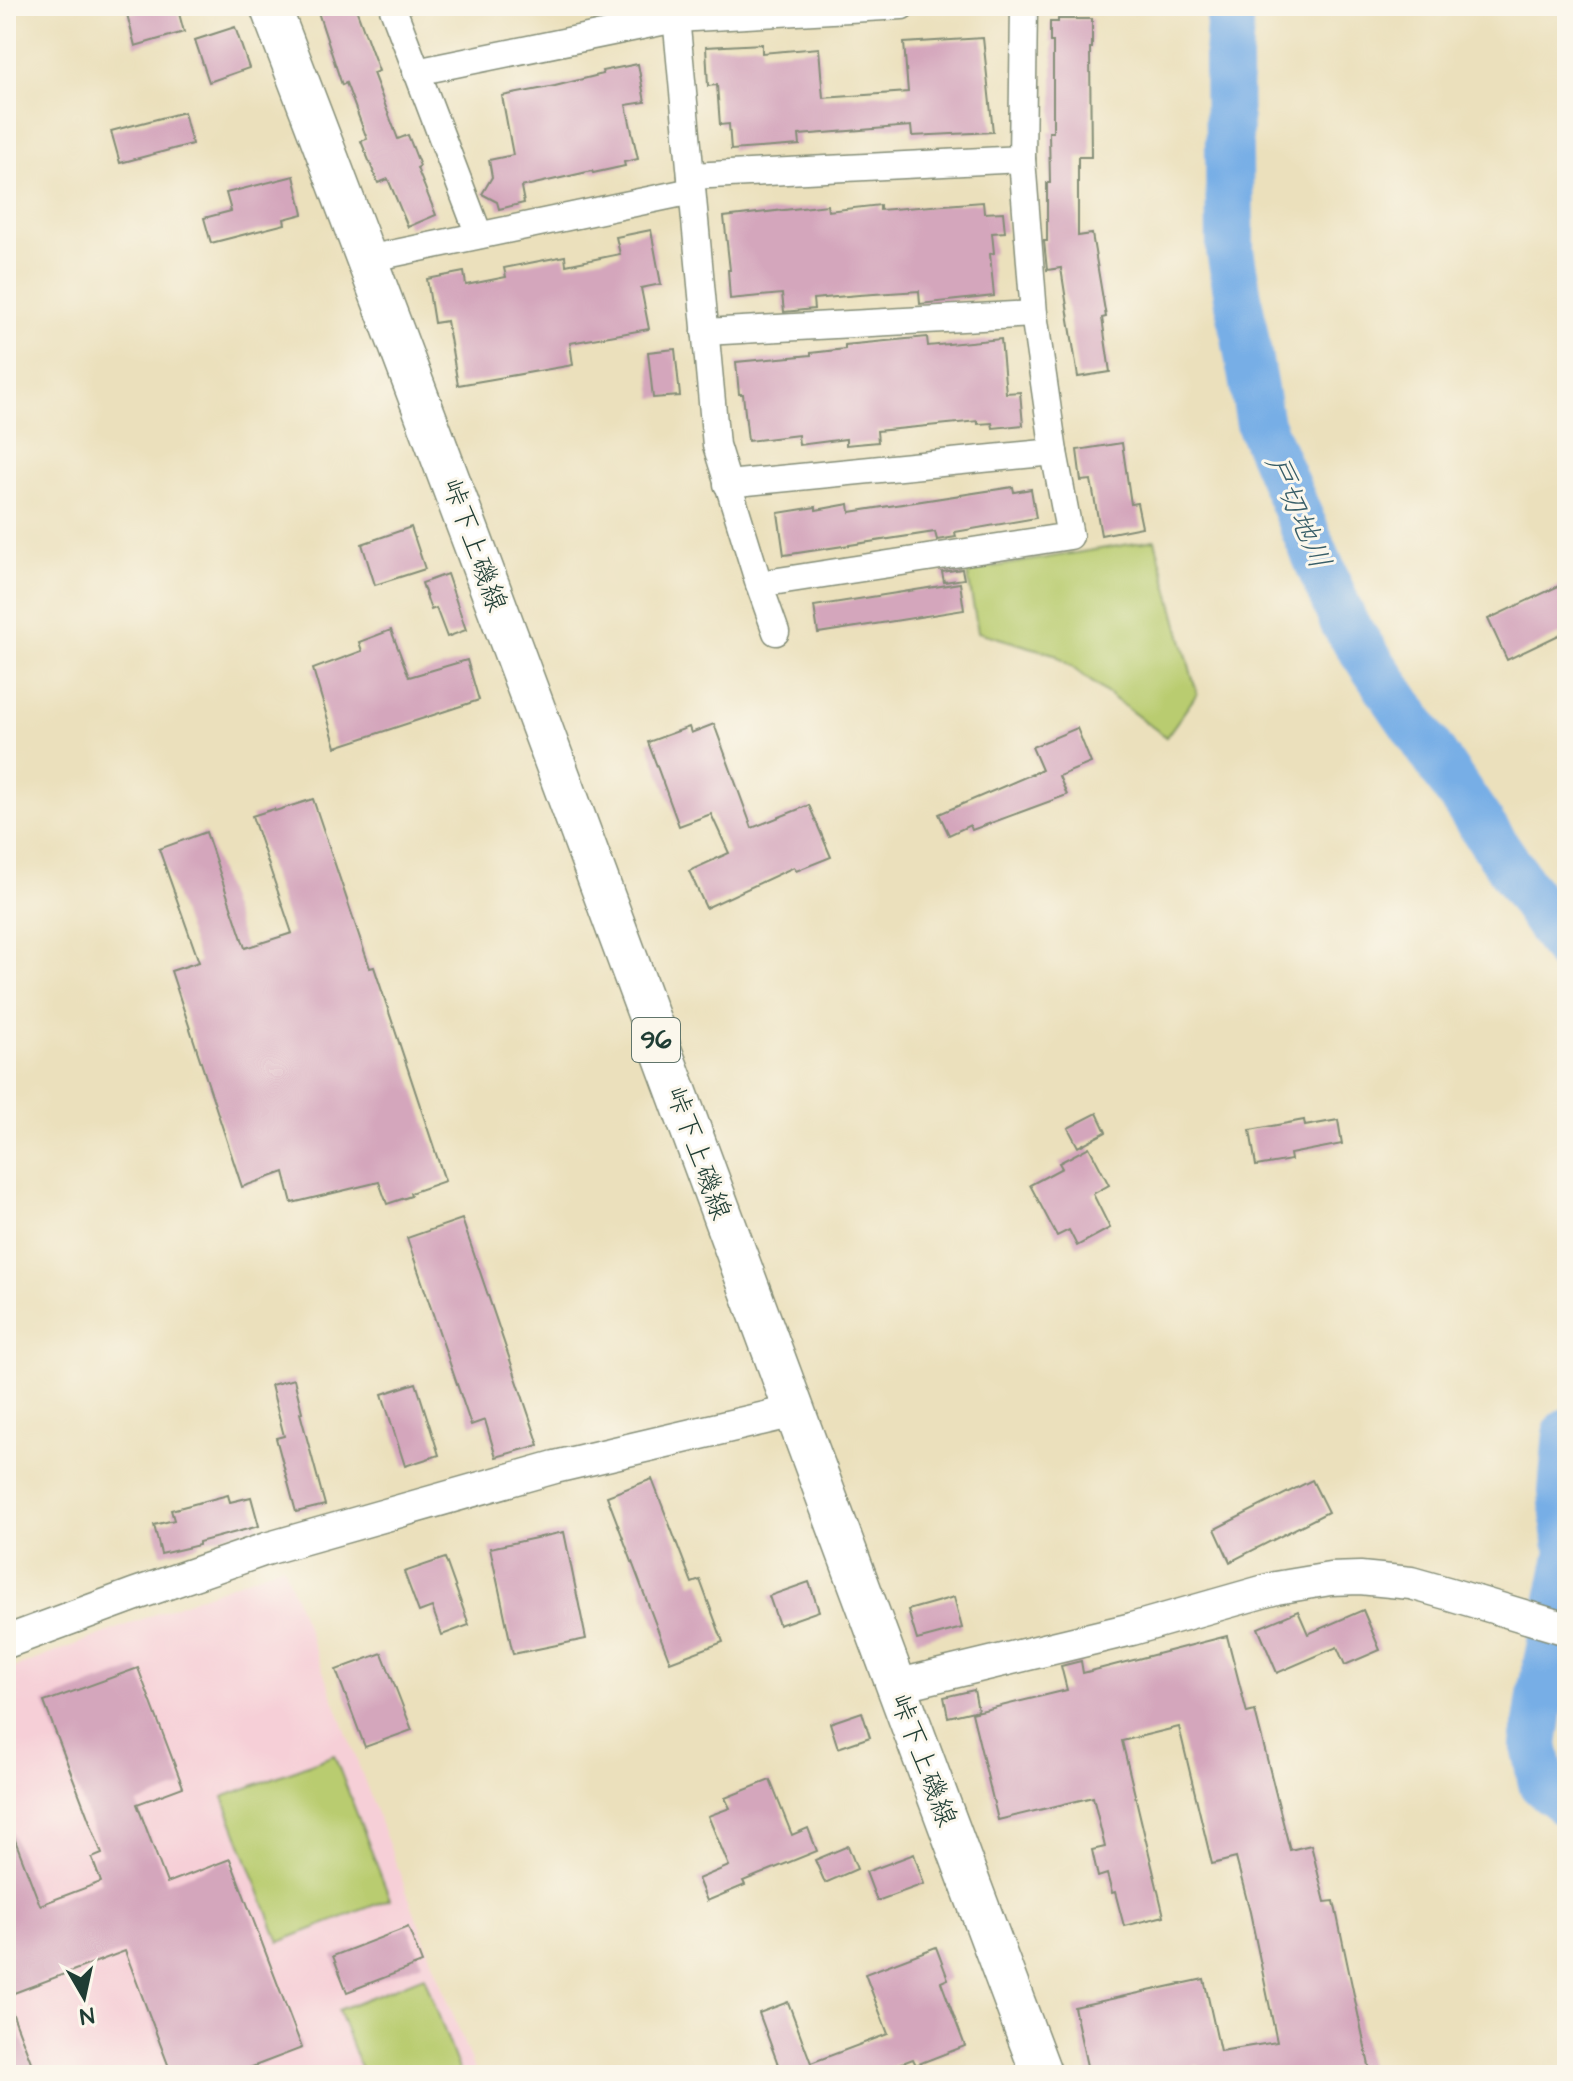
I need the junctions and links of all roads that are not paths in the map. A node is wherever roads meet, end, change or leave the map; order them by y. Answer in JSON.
{"nodes":[{"id":1,"x":270,"y":6,"type":"edge"},
{"id":2,"x":392,"y":6,"type":"edge"},
{"id":3,"x":902,"y":6,"type":"edge"},
{"id":4,"x":1024,"y":6,"type":"edge"},
{"id":5,"x":675,"y":12,"type":"edge"},
{"id":6,"x":416,"y":72,"type":"junction"},
{"id":7,"x":1022,"y":159,"type":"junction"},
{"id":8,"x":692,"y":184,"type":"junction"},
{"id":9,"x":479,"y":235,"type":"junction"},
{"id":10,"x":367,"y":259,"type":"junction"},
{"id":11,"x":1034,"y":314,"type":"junction"},
{"id":12,"x":705,"y":332,"type":"junction"},
{"id":13,"x":1054,"y":452,"type":"junction"},
{"id":14,"x":727,"y":484,"type":"junction"},
{"id":15,"x":759,"y":584,"type":"junction"},
{"id":16,"x":776,"y":632,"type":"dead end"},
{"id":17,"x":795,"y":1411,"type":"junction"},
{"id":18,"x":1567,"y":1629,"type":"edge"},
{"id":19,"x":6,"y":1642,"type":"edge"},
{"id":20,"x":895,"y":1686,"type":"junction"},
{"id":21,"x":1042,"y":2075,"type":"edge"}],
"edges":[{"from":1,"to":10,"type":"main road","name":"峠下上磯線","number":"96"},
{"from":2,"to":6,"type":"street"},
{"from":3,"to":5,"type":"street"},
{"from":4,"to":7,"type":"street"},
{"from":5,"to":6,"type":"street"},
{"from":5,"to":8,"type":"street"},
{"from":6,"to":9,"type":"street"},
{"from":7,"to":8,"type":"street"},
{"from":7,"to":11,"type":"street"},
{"from":8,"to":9,"type":"street"},
{"from":8,"to":12,"type":"street"},
{"from":9,"to":10,"type":"street"},
{"from":10,"to":17,"type":"main road","name":"峠下上磯線","number":"96"},
{"from":11,"to":12,"type":"street"},
{"from":11,"to":13,"type":"street"},
{"from":12,"to":14,"type":"street"},
{"from":13,"to":14,"type":"street"},
{"from":13,"to":15,"type":"street"},
{"from":14,"to":15,"type":"street"},
{"from":15,"to":16,"type":"street"},
{"from":17,"to":19,"type":"street"},
{"from":17,"to":20,"type":"main road","name":"峠下上磯線","number":"96"},
{"from":18,"to":20,"type":"street"},
{"from":20,"to":21,"type":"main road","name":"峠下上磯線","number":"96"}]}
